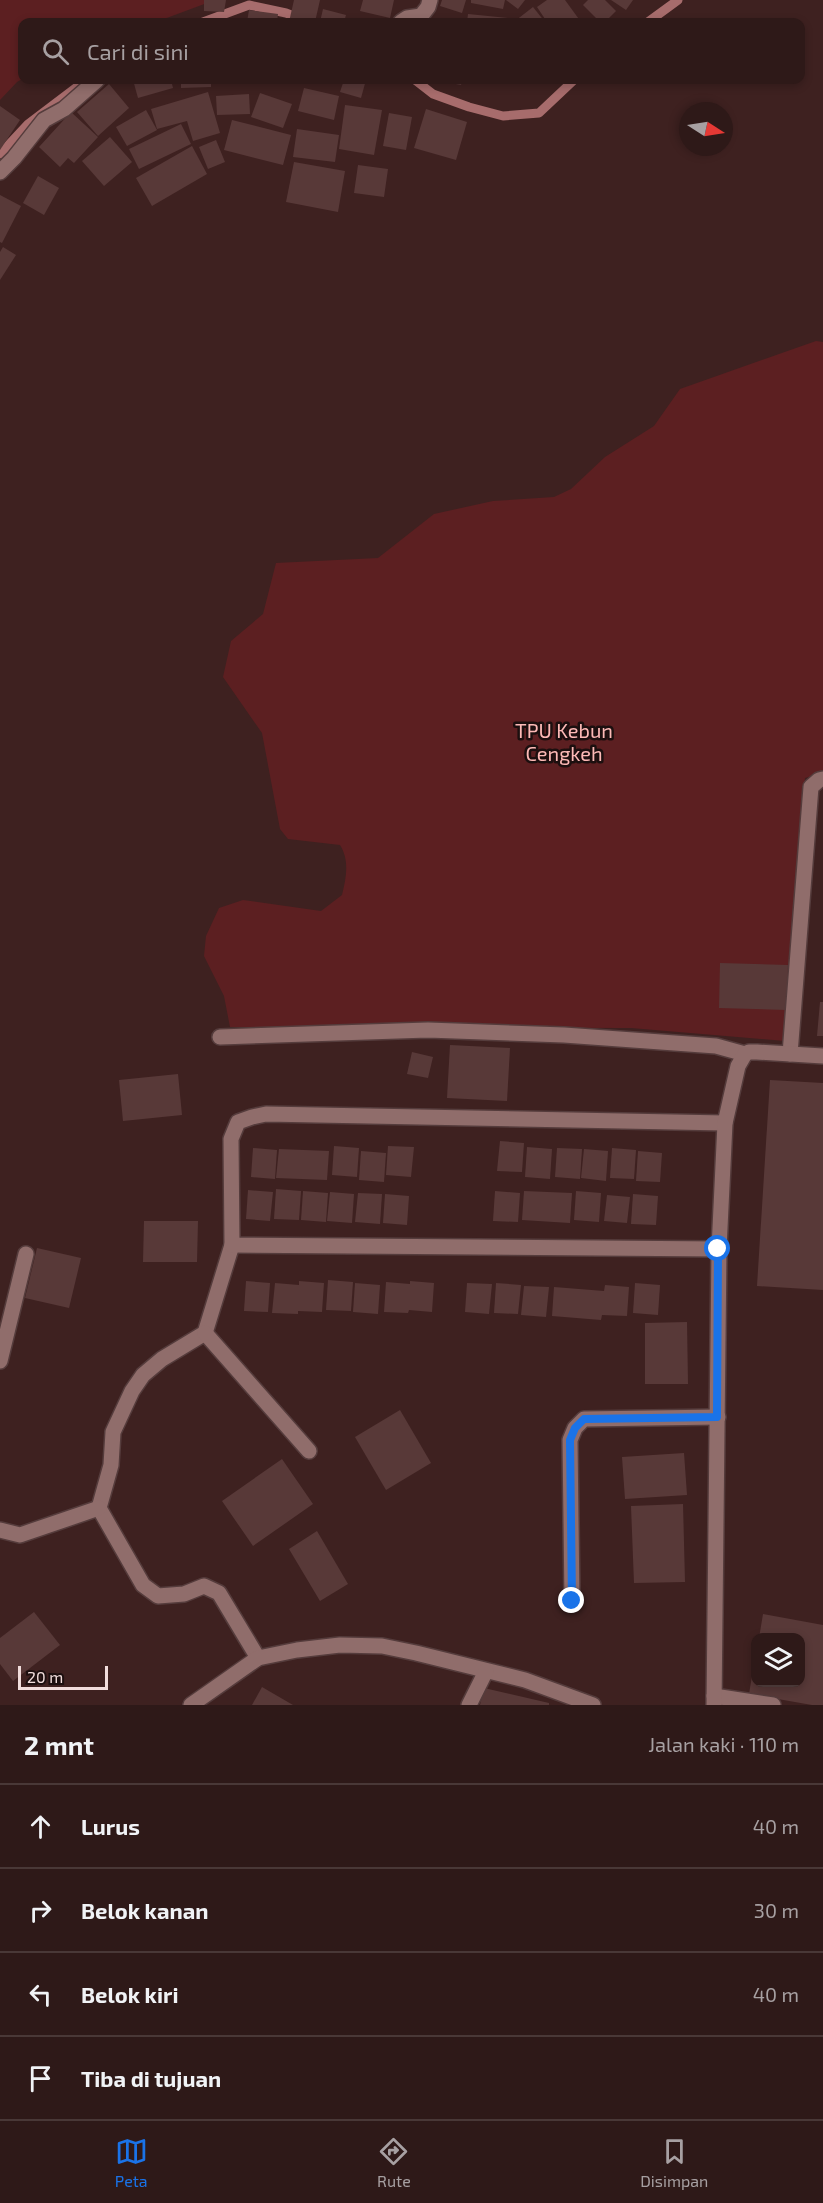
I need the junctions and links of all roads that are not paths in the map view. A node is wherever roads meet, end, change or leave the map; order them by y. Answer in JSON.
{"nodes":[{"id":1,"x":430,"y":0,"type":"edge"},
{"id":2,"x":412,"y":18,"type":"edge"},
{"id":3,"x":92,"y":84,"type":"edge"},
{"id":4,"x":0,"y":172,"type":"edge"},
{"id":5,"x":823,"y":779,"type":"edge"},
{"id":6,"x":220,"y":1037,"type":"dead end"},
{"id":7,"x":745,"y":1054,"type":"junction"},
{"id":8,"x":790,"y":1054,"type":"junction"},
{"id":9,"x":823,"y":1056,"type":"edge"},
{"id":10,"x":725,"y":1123,"type":"junction"},
{"id":11,"x":232,"y":1245,"type":"junction"},
{"id":12,"x":718,"y":1249,"type":"junction"},
{"id":13,"x":26,"y":1254,"type":"dead end"},
{"id":14,"x":205,"y":1333,"type":"junction"},
{"id":15,"x":0,"y":1361,"type":"edge"},
{"id":16,"x":717,"y":1417,"type":"junction"},
{"id":17,"x":309,"y":1451,"type":"dead end"},
{"id":18,"x":99,"y":1508,"type":"junction"},
{"id":19,"x":0,"y":1530,"type":"edge"},
{"id":20,"x":572,"y":1601,"type":"dead end"},
{"id":21,"x":258,"y":1658,"type":"junction"},
{"id":22,"x":486,"y":1671,"type":"junction"},
{"id":23,"x":572,"y":1701,"type":"edge"},
{"id":24,"x":714,"y":1701,"type":"edge"},
{"id":25,"x":191,"y":1705,"type":"edge"},
{"id":26,"x":469,"y":1705,"type":"edge"},
{"id":27,"x":592,"y":1705,"type":"edge"},
{"id":28,"x":773,"y":1705,"type":"edge"}],
"edges":[{"from":1,"to":2,"type":"street"},
{"from":3,"to":4,"type":"street"},
{"from":5,"to":8,"type":"street"},
{"from":6,"to":7,"type":"street"},
{"from":7,"to":8,"type":"street"},
{"from":7,"to":10,"type":"street"},
{"from":8,"to":9,"type":"street"},
{"from":10,"to":11,"type":"street"},
{"from":10,"to":12,"type":"street"},
{"from":11,"to":12,"type":"street"},
{"from":11,"to":14,"type":"street"},
{"from":12,"to":16,"type":"street"},
{"from":13,"to":15,"type":"street"},
{"from":14,"to":17,"type":"street"},
{"from":14,"to":18,"type":"street"},
{"from":16,"to":20,"type":"street"},
{"from":16,"to":24,"type":"street"},
{"from":18,"to":19,"type":"street"},
{"from":18,"to":21,"type":"street"},
{"from":21,"to":22,"type":"street"},
{"from":21,"to":25,"type":"street"},
{"from":22,"to":23,"type":"street"},
{"from":22,"to":26,"type":"street"},
{"from":23,"to":27,"type":"street"},
{"from":24,"to":28,"type":"street"}]}
